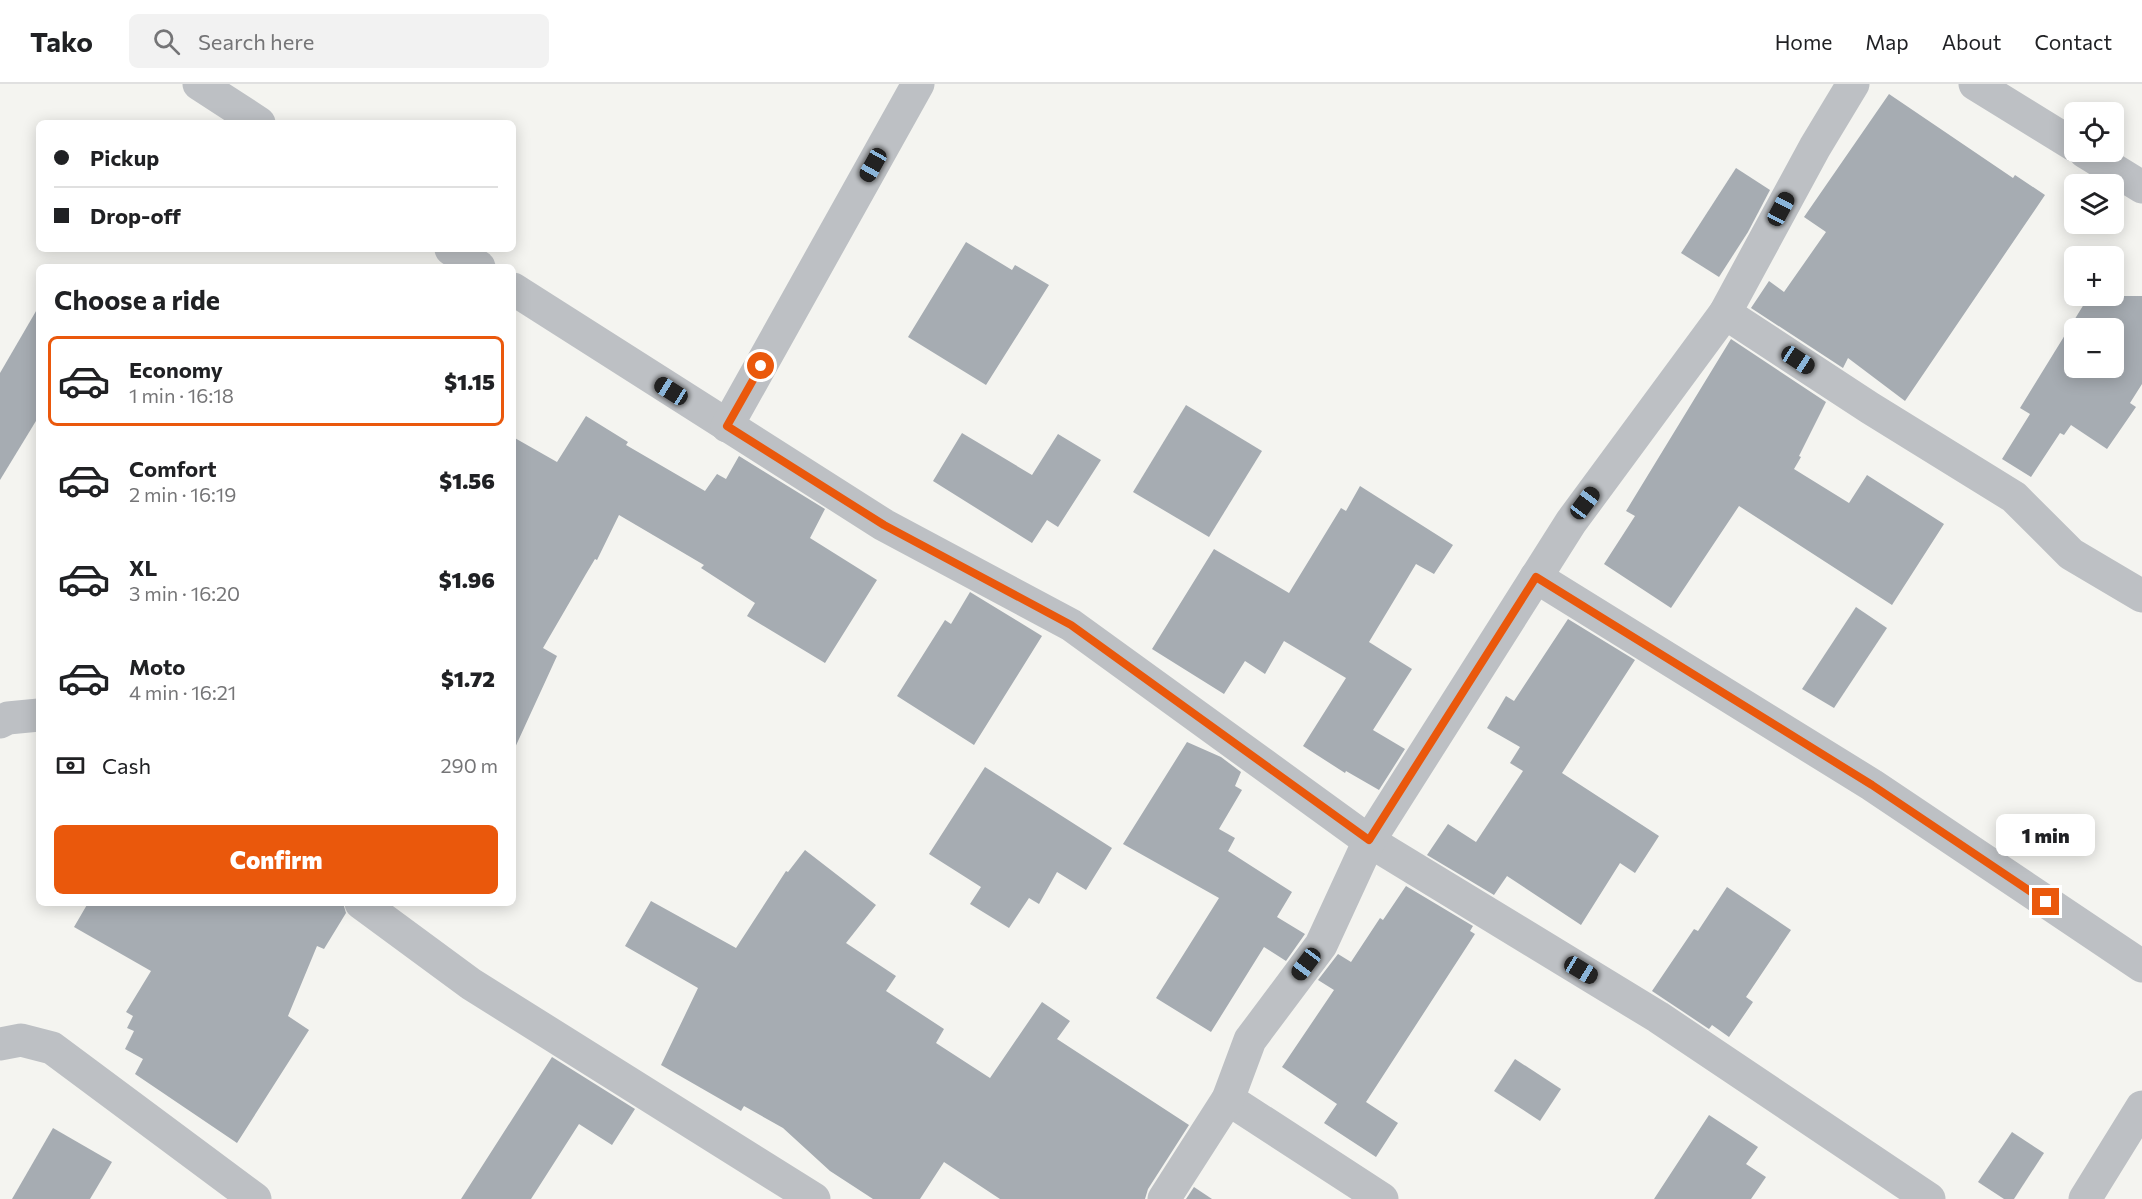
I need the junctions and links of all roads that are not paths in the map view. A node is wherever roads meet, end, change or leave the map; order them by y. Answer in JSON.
{"nodes":[{"id":1,"x":199,"y":84,"type":"edge"},
{"id":2,"x":918,"y":84,"type":"edge"},
{"id":3,"x":1853,"y":84,"type":"edge"},
{"id":4,"x":1975,"y":84,"type":"edge"},
{"id":5,"x":254,"y":120,"type":"edge"},
{"id":6,"x":2064,"y":139,"type":"edge"},
{"id":7,"x":2101,"y":162,"type":"edge"},
{"id":8,"x":2142,"y":187,"type":"edge"},
{"id":9,"x":456,"y":252,"type":"edge"},
{"id":10,"x":474,"y":264,"type":"edge"},
{"id":11,"x":516,"y":291,"type":"edge"},
{"id":12,"x":1725,"y":313,"type":"junction"},
{"id":13,"x":727,"y":426,"type":"junction"},
{"id":14,"x":1536,"y":577,"type":"junction"},
{"id":15,"x":2142,"y":596,"type":"edge"},
{"id":16,"x":36,"y":715,"type":"edge"},
{"id":17,"x":0,"y":722,"type":"edge"},
{"id":18,"x":1369,"y":840,"type":"junction"},
{"id":19,"x":365,"y":906,"type":"edge"},
{"id":20,"x":2142,"y":966,"type":"edge"},
{"id":21,"x":0,"y":1044,"type":"edge"},
{"id":22,"x":1228,"y":1099,"type":"junction"},
{"id":23,"x":2142,"y":1107,"type":"edge"},
{"id":24,"x":255,"y":1199,"type":"edge"},
{"id":25,"x":814,"y":1199,"type":"edge"},
{"id":26,"x":1164,"y":1199,"type":"edge"},
{"id":27,"x":1382,"y":1199,"type":"edge"},
{"id":28,"x":1929,"y":1199,"type":"edge"},
{"id":29,"x":2085,"y":1199,"type":"edge"}],
"edges":[{"from":1,"to":5,"type":"street"},
{"from":2,"to":13,"type":"street"},
{"from":3,"to":12,"type":"street"},
{"from":4,"to":6,"type":"street"},
{"from":7,"to":8,"type":"street"},
{"from":9,"to":10,"type":"street"},
{"from":11,"to":13,"type":"street"},
{"from":12,"to":14,"type":"street"},
{"from":12,"to":15,"type":"street"},
{"from":13,"to":18,"type":"street"},
{"from":14,"to":18,"type":"street"},
{"from":14,"to":20,"type":"street"},
{"from":16,"to":17,"type":"street"},
{"from":18,"to":22,"type":"street"},
{"from":18,"to":28,"type":"street"},
{"from":19,"to":25,"type":"street"},
{"from":21,"to":24,"type":"street"},
{"from":22,"to":26,"type":"street"},
{"from":22,"to":27,"type":"street"},
{"from":23,"to":29,"type":"street"}]}
